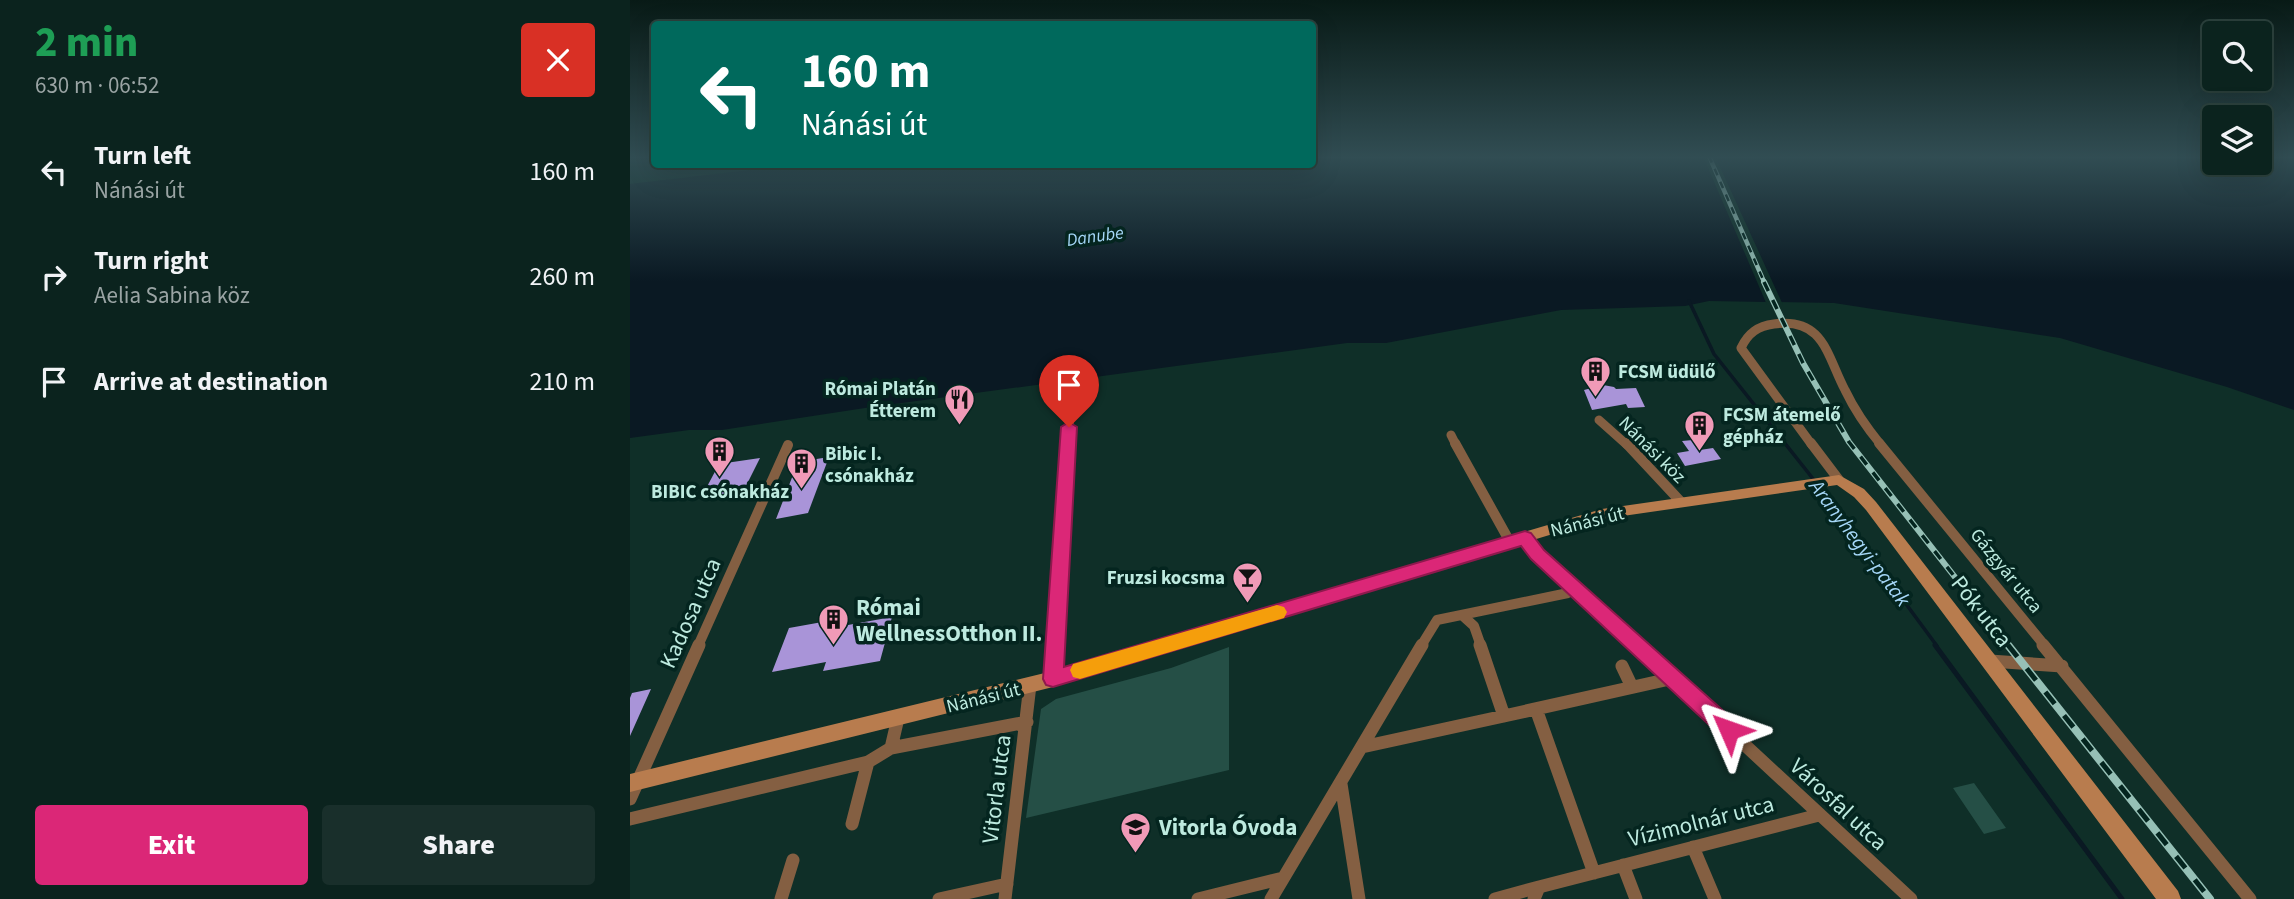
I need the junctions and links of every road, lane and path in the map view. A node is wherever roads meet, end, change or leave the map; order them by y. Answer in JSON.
{"nodes":[{"id":1,"x":1748,"y":360,"type":"joint"},
{"id":2,"x":1071,"y":399,"type":"dead end"},
{"id":3,"x":1599,"y":420,"type":"dead end"},
{"id":4,"x":1451,"y":435,"type":"dead end"},
{"id":5,"x":788,"y":445,"type":"dead end"},
{"id":6,"x":1835,"y":479,"type":"junction"},
{"id":7,"x":1681,"y":502,"type":"junction"},
{"id":8,"x":1517,"y":540,"type":"junction"},
{"id":9,"x":1575,"y":589,"type":"junction"},
{"id":10,"x":1462,"y":616,"type":"junction"},
{"id":11,"x":1990,"y":661,"type":"junction"},
{"id":12,"x":1622,"y":666,"type":"dead end"},
{"id":13,"x":2062,"y":666,"type":"junction"},
{"id":14,"x":1674,"y":678,"type":"junction"},
{"id":15,"x":1053,"y":679,"type":"junction"},
{"id":16,"x":1030,"y":685,"type":"junction"},
{"id":17,"x":1632,"y":687,"type":"junction"},
{"id":18,"x":1535,"y":709,"type":"junction"},
{"id":19,"x":1504,"y":716,"type":"junction"},
{"id":20,"x":898,"y":718,"type":"junction"},
{"id":21,"x":1027,"y":722,"type":"junction"},
{"id":22,"x":1362,"y":747,"type":"junction"},
{"id":23,"x":891,"y":748,"type":"junction"},
{"id":24,"x":868,"y":762,"type":"junction"},
{"id":25,"x":1341,"y":784,"type":"junction"},
{"id":26,"x":633,"y":788,"type":"edge"},
{"id":27,"x":1819,"y":815,"type":"junction"},
{"id":28,"x":630,"y":819,"type":"edge"},
{"id":29,"x":852,"y":824,"type":"dead end"},
{"id":30,"x":1693,"y":847,"type":"junction"},
{"id":31,"x":793,"y":860,"type":"dead end"},
{"id":32,"x":1623,"y":865,"type":"junction"},
{"id":33,"x":1594,"y":873,"type":"junction"},
{"id":34,"x":1283,"y":878,"type":"junction"},
{"id":35,"x":1006,"y":892,"type":"edge"},
{"id":36,"x":1536,"y":893,"type":"edge"},
{"id":37,"x":781,"y":899,"type":"edge"},
{"id":38,"x":939,"y":899,"type":"edge"},
{"id":39,"x":1198,"y":899,"type":"edge"},
{"id":40,"x":1271,"y":899,"type":"edge"},
{"id":41,"x":1359,"y":899,"type":"edge"},
{"id":42,"x":1495,"y":899,"type":"edge"},
{"id":43,"x":1636,"y":899,"type":"edge"},
{"id":44,"x":1715,"y":899,"type":"edge"},
{"id":45,"x":1911,"y":899,"type":"edge"},
{"id":46,"x":2170,"y":899,"type":"edge"},
{"id":47,"x":2250,"y":899,"type":"edge"}],
"edges":[{"from":1,"to":6,"type":"street","name":"Pók utca"},
{"from":1,"to":13,"type":"street","name":"Gázgyár utca"},
{"from":2,"to":15,"type":"street"},
{"from":3,"to":7,"type":"street","name":"Nánási köz"},
{"from":4,"to":8,"type":"street","name":"Városfal utca"},
{"from":5,"to":26,"type":"street","name":"Kadosa utca"},
{"from":6,"to":7,"type":"street","name":"Nánási út"},
{"from":6,"to":11,"type":"street","name":"Pók utca"},
{"from":7,"to":8,"type":"street","name":"Nánási út"},
{"from":8,"to":9,"type":"street","name":"Városfal utca"},
{"from":8,"to":15,"type":"street","name":"Nánási út"},
{"from":9,"to":10,"type":"street"},
{"from":9,"to":14,"type":"street","name":"Városfal utca"},
{"from":10,"to":19,"type":"street"},
{"from":10,"to":22,"type":"street"},
{"from":11,"to":13,"type":"street"},
{"from":11,"to":46,"type":"street","name":"Pók utca"},
{"from":12,"to":17,"type":"street"},
{"from":13,"to":47,"type":"street","name":"Gázgyár utca"},
{"from":14,"to":17,"type":"street"},
{"from":14,"to":27,"type":"street","name":"Városfal utca"},
{"from":15,"to":16,"type":"street","name":"Nánási út"},
{"from":16,"to":20,"type":"street","name":"Nánási út"},
{"from":16,"to":21,"type":"street","name":"Vitorla utca"},
{"from":17,"to":18,"type":"street"},
{"from":18,"to":19,"type":"street"},
{"from":18,"to":33,"type":"street"},
{"from":19,"to":22,"type":"street"},
{"from":20,"to":23,"type":"street"},
{"from":20,"to":26,"type":"street","name":"Nánási út"},
{"from":21,"to":23,"type":"street","name":"Nánási út"},
{"from":21,"to":35,"type":"street","name":"Vitorla utca"},
{"from":22,"to":25,"type":"street"},
{"from":23,"to":24,"type":"street","name":"Nánási út"},
{"from":24,"to":28,"type":"street","name":"Nánási út"},
{"from":24,"to":29,"type":"street"},
{"from":25,"to":34,"type":"street"},
{"from":25,"to":41,"type":"street"},
{"from":27,"to":30,"type":"street","name":"Vízimolnár utca"},
{"from":27,"to":45,"type":"street","name":"Városfal utca"},
{"from":30,"to":32,"type":"street","name":"Vízimolnár utca"},
{"from":30,"to":44,"type":"street"},
{"from":31,"to":37,"type":"street"},
{"from":32,"to":33,"type":"street","name":"Vízimolnár utca"},
{"from":32,"to":43,"type":"street"},
{"from":33,"to":36,"type":"street","name":"Vízimolnár utca"},
{"from":34,"to":39,"type":"street"},
{"from":34,"to":40,"type":"street"},
{"from":35,"to":38,"type":"street"},
{"from":36,"to":42,"type":"street","name":"Vízimolnár utca"}]}
